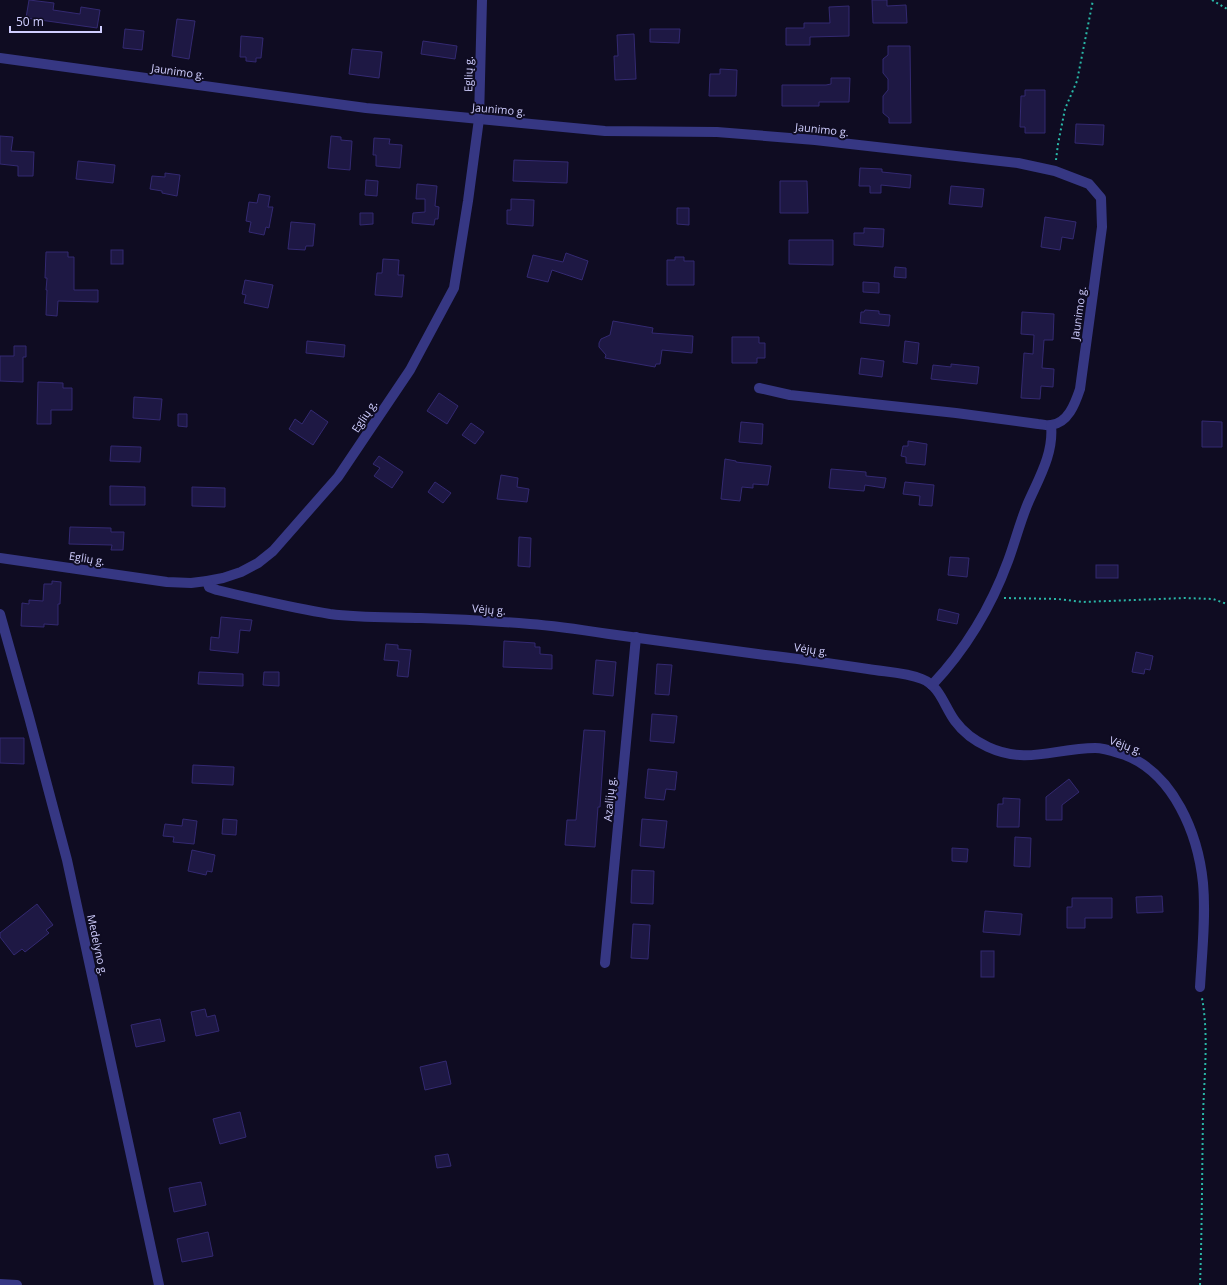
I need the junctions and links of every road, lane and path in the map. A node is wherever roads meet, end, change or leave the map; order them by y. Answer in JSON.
{"nodes":[{"id":1,"x":482,"y":0,"type":"edge"},
{"id":2,"x":1093,"y":0,"type":"edge"},
{"id":3,"x":1212,"y":0,"type":"edge"},
{"id":4,"x":1227,"y":9,"type":"edge"},
{"id":5,"x":0,"y":58,"type":"edge"},
{"id":6,"x":479,"y":119,"type":"junction"},
{"id":7,"x":1055,"y":171,"type":"junction"},
{"id":8,"x":760,"y":388,"type":"dead end"},
{"id":9,"x":1051,"y":425,"type":"junction"},
{"id":10,"x":0,"y":558,"type":"edge"},
{"id":11,"x":207,"y":581,"type":"junction"},
{"id":12,"x":993,"y":597,"type":"junction"},
{"id":13,"x":1227,"y":604,"type":"edge"},
{"id":14,"x":0,"y":614,"type":"edge"},
{"id":15,"x":636,"y":637,"type":"junction"},
{"id":16,"x":932,"y":685,"type":"junction"},
{"id":17,"x":605,"y":963,"type":"dead end"},
{"id":18,"x":1200,"y":986,"type":"joint"},
{"id":19,"x":0,"y":1284,"type":"edge"},
{"id":20,"x":17,"y":1285,"type":"edge"},
{"id":21,"x":159,"y":1285,"type":"edge"},
{"id":22,"x":1200,"y":1285,"type":"edge"}],
"edges":[{"from":1,"to":6,"type":"street","name":"Eglių g."},
{"from":2,"to":7,"type":"path"},
{"from":3,"to":4,"type":"path"},
{"from":5,"to":6,"type":"street","name":"Jaunimo g."},
{"from":6,"to":7,"type":"street","name":"Jaunimo g."},
{"from":6,"to":11,"type":"street","name":"Eglių g."},
{"from":7,"to":9,"type":"street","name":"Jaunimo g."},
{"from":8,"to":9,"type":"street"},
{"from":9,"to":12,"type":"street"},
{"from":10,"to":11,"type":"street","name":"Eglių g."},
{"from":11,"to":15,"type":"street","name":"Vėjų g."},
{"from":12,"to":13,"type":"path"},
{"from":12,"to":16,"type":"street"},
{"from":14,"to":21,"type":"street","name":"Medelyno g."},
{"from":15,"to":16,"type":"street","name":"Vėjų g."},
{"from":15,"to":17,"type":"street","name":"Azalijų g."},
{"from":16,"to":18,"type":"street","name":"Vėjų g."},
{"from":18,"to":22,"type":"path"},
{"from":19,"to":20,"type":"street"}]}
